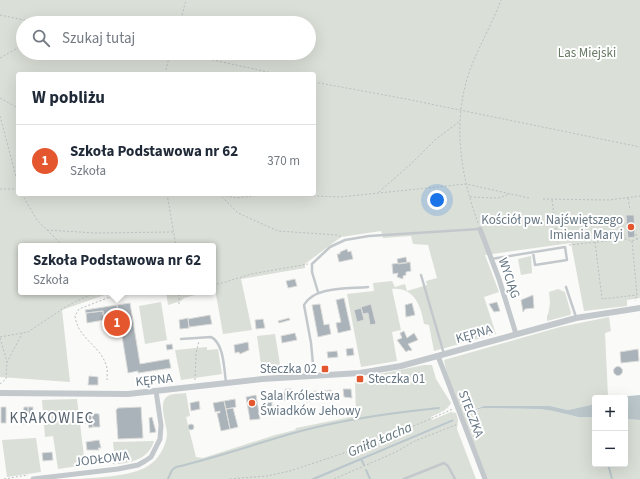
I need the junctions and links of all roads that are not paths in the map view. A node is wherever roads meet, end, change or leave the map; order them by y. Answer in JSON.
{"nodes":[{"id":1,"x":480,"y":229,"type":"joint"},
{"id":2,"x":532,"y":252,"type":"junction"},
{"id":3,"x":491,"y":259,"type":"junction"},
{"id":4,"x":422,"y":275,"type":"dead end"},
{"id":5,"x":368,"y":287,"type":"dead end"},
{"id":6,"x":566,"y":287,"type":"dead end"},
{"id":7,"x":318,"y":292,"type":"junction"},
{"id":8,"x":640,"y":308,"type":"edge"},
{"id":9,"x":576,"y":318,"type":"junction"},
{"id":10,"x":516,"y":334,"type":"junction"},
{"id":11,"x":181,"y":339,"type":"dead end"},
{"id":12,"x":441,"y":355,"type":"junction"},
{"id":13,"x":314,"y":375,"type":"junction"},
{"id":14,"x":226,"y":382,"type":"junction"},
{"id":15,"x":156,"y":391,"type":"junction"},
{"id":16,"x":0,"y":393,"type":"edge"},
{"id":17,"x":33,"y":477,"type":"edge"},
{"id":18,"x":404,"y":479,"type":"edge"},
{"id":19,"x":454,"y":479,"type":"edge"},
{"id":20,"x":485,"y":479,"type":"edge"}],
"edges":[{"from":1,"to":3,"type":"street","name":"WYCIĄG"},
{"from":1,"to":7,"type":"lane"},
{"from":2,"to":2,"type":"lane"},
{"from":2,"to":3,"type":"lane"},
{"from":3,"to":10,"type":"street","name":"WYCIĄG"},
{"from":4,"to":12,"type":"lane"},
{"from":5,"to":7,"type":"lane"},
{"from":6,"to":9,"type":"lane"},
{"from":7,"to":13,"type":"lane"},
{"from":8,"to":9,"type":"street","name":"KĘPNA"},
{"from":9,"to":10,"type":"street","name":"KĘPNA"},
{"from":10,"to":12,"type":"street","name":"KĘPNA"},
{"from":11,"to":14,"type":"lane"},
{"from":12,"to":13,"type":"street","name":"KĘPNA"},
{"from":12,"to":20,"type":"street","name":"STECZKA"},
{"from":13,"to":14,"type":"street","name":"KĘPNA"},
{"from":14,"to":15,"type":"street","name":"KĘPNA"},
{"from":15,"to":16,"type":"street","name":"KĘPNA"},
{"from":15,"to":17,"type":"street","name":"JODŁOWA"},
{"from":18,"to":19,"type":"lane"}]}
